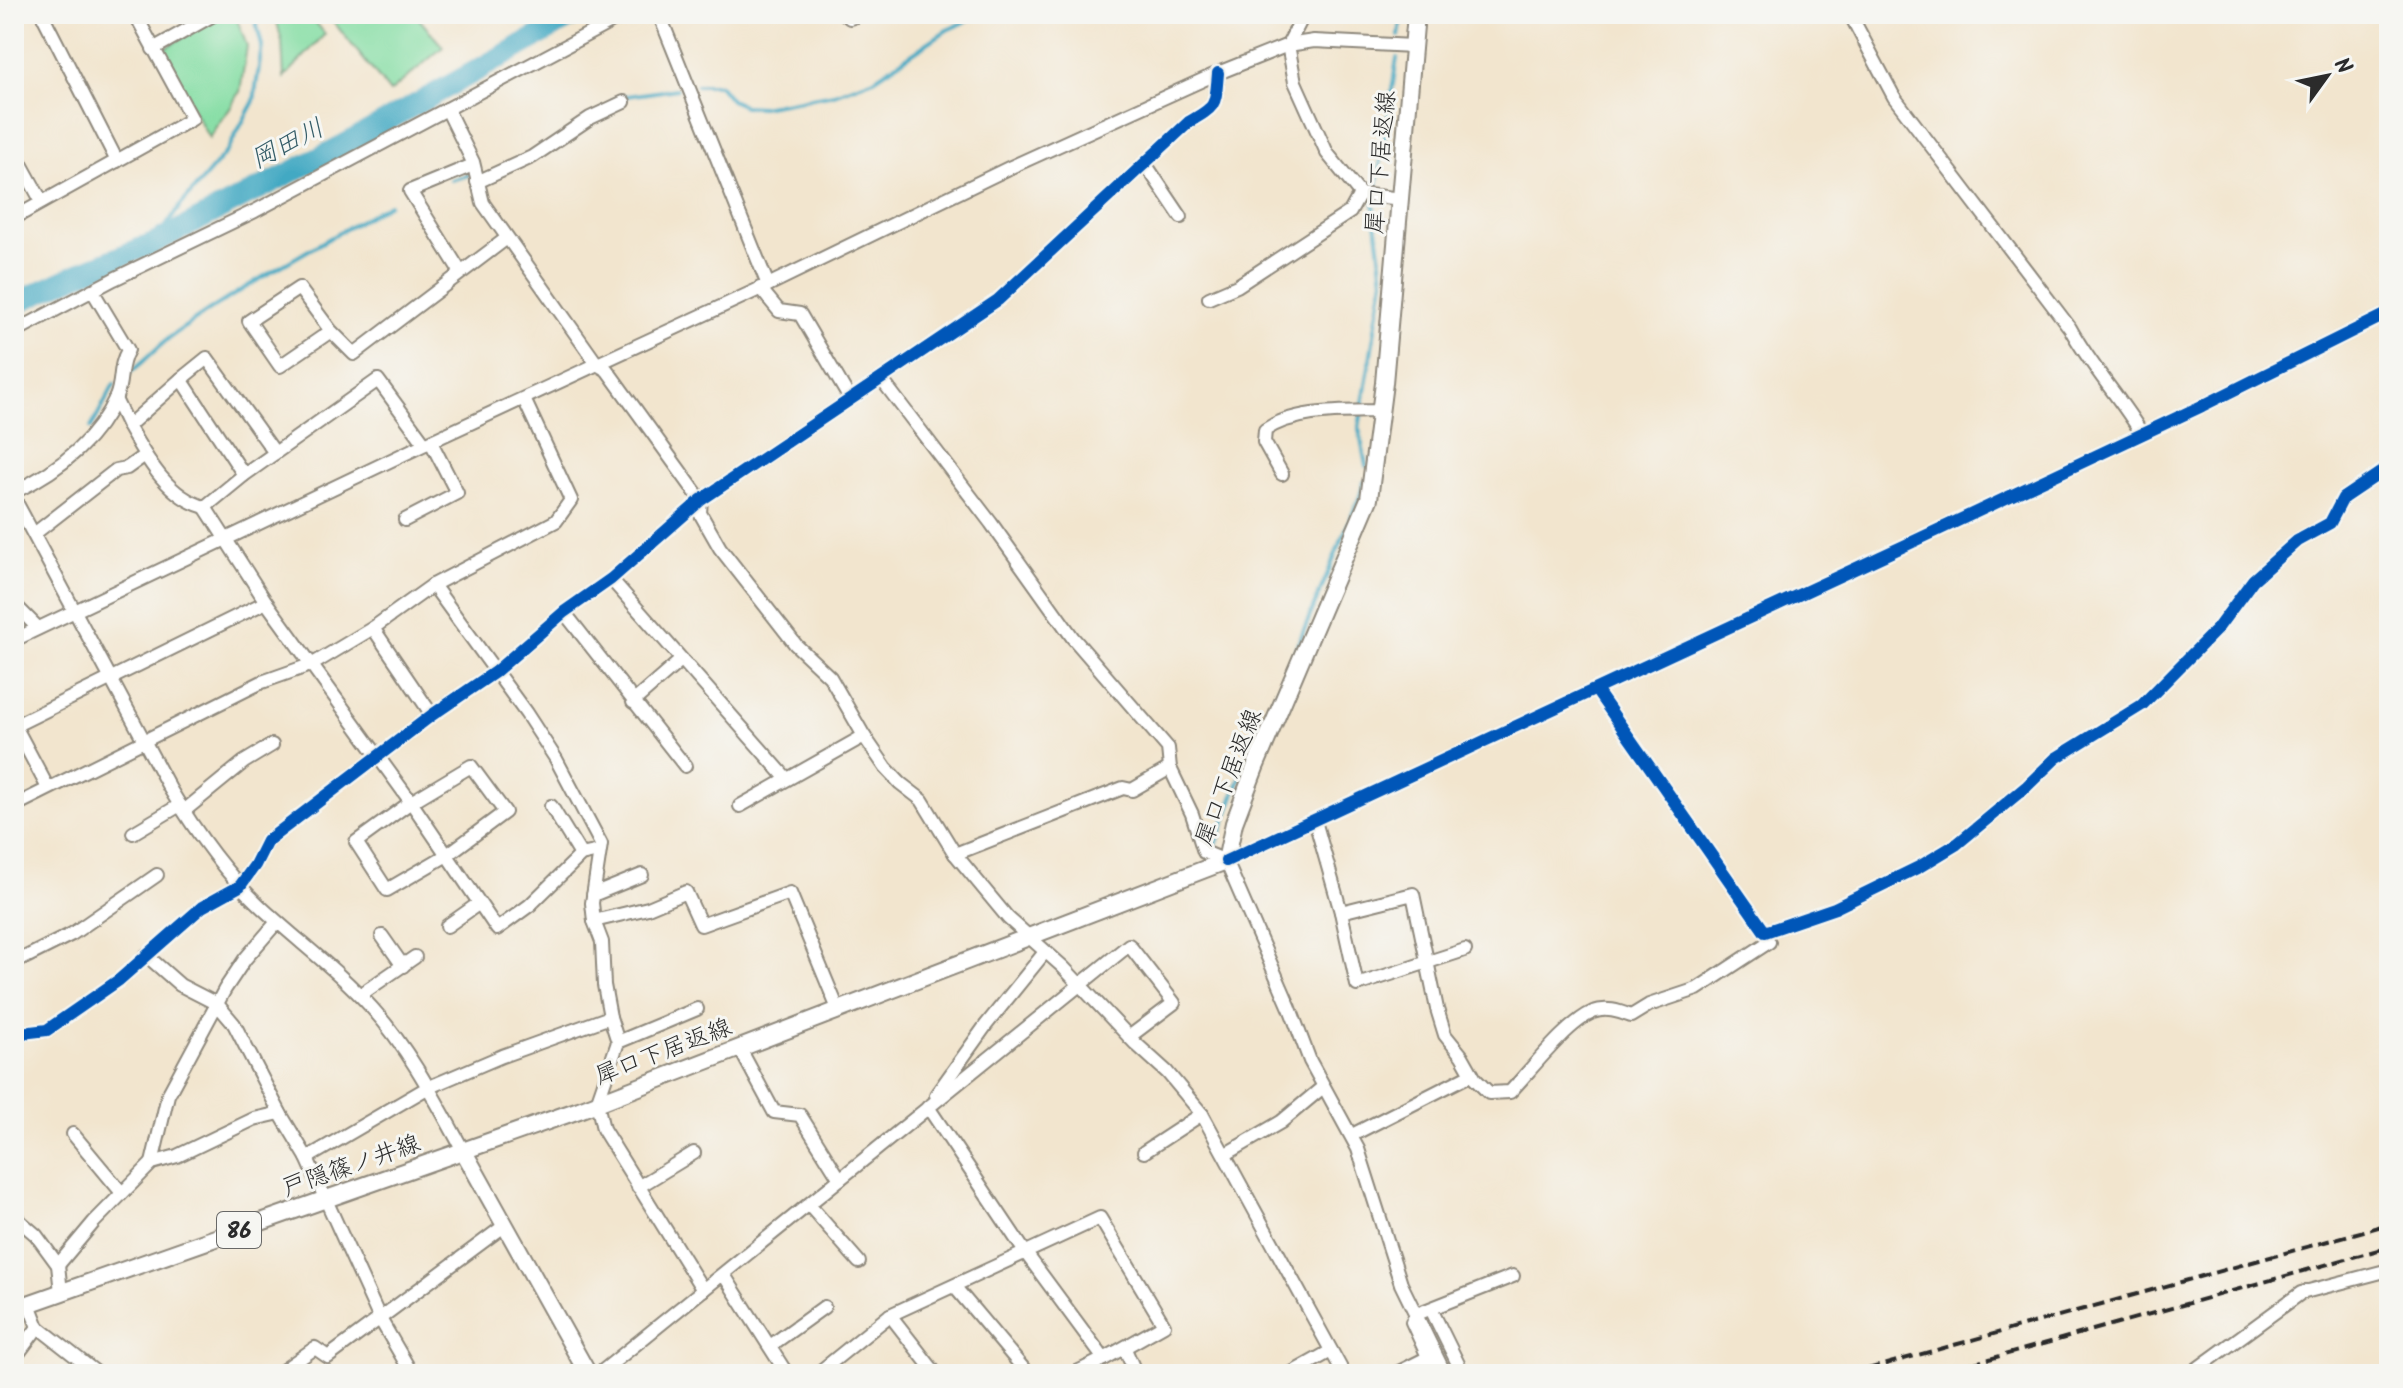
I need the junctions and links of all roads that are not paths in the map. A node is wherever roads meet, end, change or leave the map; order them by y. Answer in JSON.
{"nodes":[{"id":1,"x":42,"y":14,"type":"edge"},
{"id":2,"x":135,"y":14,"type":"edge"},
{"id":3,"x":215,"y":14,"type":"edge"},
{"id":4,"x":626,"y":14,"type":"edge"},
{"id":5,"x":659,"y":14,"type":"edge"},
{"id":6,"x":845,"y":14,"type":"edge"},
{"id":7,"x":862,"y":14,"type":"edge"},
{"id":8,"x":1304,"y":14,"type":"edge"},
{"id":9,"x":1416,"y":14,"type":"edge"},
{"id":10,"x":1850,"y":14,"type":"edge"},
{"id":11,"x":1288,"y":45,"type":"junction"},
{"id":12,"x":1413,"y":46,"type":"junction"},
{"id":13,"x":153,"y":49,"type":"junction"},
{"id":14,"x":1218,"y":73,"type":"junction"},
{"id":15,"x":624,"y":102,"type":"dead end"},
{"id":16,"x":447,"y":109,"type":"junction"},
{"id":17,"x":14,"y":151,"type":"edge"},
{"id":18,"x":117,"y":161,"type":"junction"},
{"id":19,"x":473,"y":165,"type":"junction"},
{"id":20,"x":1146,"y":165,"type":"junction"},
{"id":21,"x":477,"y":182,"type":"junction"},
{"id":22,"x":1360,"y":194,"type":"junction"},
{"id":23,"x":1401,"y":199,"type":"junction"},
{"id":24,"x":42,"y":202,"type":"junction"},
{"id":25,"x":1181,"y":217,"type":"dead end"},
{"id":26,"x":14,"y":218,"type":"edge"},
{"id":27,"x":507,"y":238,"type":"junction"},
{"id":28,"x":460,"y":271,"type":"junction"},
{"id":29,"x":764,"y":287,"type":"junction"},
{"id":30,"x":92,"y":290,"type":"junction"},
{"id":31,"x":1209,"y":298,"type":"dead end"},
{"id":32,"x":2389,"y":313,"type":"edge"},
{"id":33,"x":331,"y":331,"type":"junction"},
{"id":34,"x":14,"y":332,"type":"edge"},
{"id":35,"x":597,"y":364,"type":"junction"},
{"id":36,"x":181,"y":379,"type":"junction"},
{"id":37,"x":882,"y":380,"type":"junction"},
{"id":38,"x":115,"y":399,"type":"junction"},
{"id":39,"x":524,"y":399,"type":"junction"},
{"id":40,"x":850,"y":399,"type":"junction"},
{"id":41,"x":1381,"y":411,"type":"junction"},
{"id":42,"x":128,"y":426,"type":"junction"},
{"id":43,"x":2142,"y":434,"type":"junction"},
{"id":44,"x":428,"y":443,"type":"junction"},
{"id":45,"x":275,"y":453,"type":"junction"},
{"id":46,"x":145,"y":455,"type":"junction"},
{"id":47,"x":2389,"y":467,"type":"edge"},
{"id":48,"x":1282,"y":474,"type":"dead end"},
{"id":49,"x":244,"y":475,"type":"junction"},
{"id":50,"x":14,"y":492,"type":"edge"},
{"id":51,"x":14,"y":498,"type":"edge"},
{"id":52,"x":701,"y":500,"type":"junction"},
{"id":53,"x":205,"y":507,"type":"junction"},
{"id":54,"x":405,"y":520,"type":"dead end"},
{"id":55,"x":34,"y":534,"type":"junction"},
{"id":56,"x":225,"y":539,"type":"junction"},
{"id":57,"x":611,"y":579,"type":"junction"},
{"id":58,"x":433,"y":585,"type":"junction"},
{"id":59,"x":266,"y":602,"type":"junction"},
{"id":60,"x":14,"y":604,"type":"edge"},
{"id":61,"x":75,"y":611,"type":"junction"},
{"id":62,"x":564,"y":612,"type":"junction"},
{"id":63,"x":38,"y":628,"type":"junction"},
{"id":64,"x":373,"y":628,"type":"junction"},
{"id":65,"x":14,"y":640,"type":"edge"},
{"id":66,"x":681,"y":660,"type":"junction"},
{"id":67,"x":313,"y":664,"type":"junction"},
{"id":68,"x":495,"y":672,"type":"junction"},
{"id":69,"x":111,"y":678,"type":"junction"},
{"id":70,"x":1596,"y":690,"type":"junction"},
{"id":71,"x":633,"y":702,"type":"junction"},
{"id":72,"x":432,"y":715,"type":"junction"},
{"id":73,"x":14,"y":726,"type":"edge"},
{"id":74,"x":864,"y":736,"type":"junction"},
{"id":75,"x":145,"y":741,"type":"junction"},
{"id":76,"x":272,"y":745,"type":"dead end"},
{"id":77,"x":377,"y":756,"type":"junction"},
{"id":78,"x":685,"y":766,"type":"dead end"},
{"id":79,"x":1170,"y":768,"type":"junction"},
{"id":80,"x":787,"y":779,"type":"junction"},
{"id":81,"x":48,"y":788,"type":"junction"},
{"id":82,"x":411,"y":802,"type":"junction"},
{"id":83,"x":14,"y":806,"type":"edge"},
{"id":84,"x":551,"y":806,"type":"dead end"},
{"id":85,"x":740,"y":806,"type":"dead end"},
{"id":86,"x":182,"y":808,"type":"junction"},
{"id":87,"x":1315,"y":821,"type":"junction"},
{"id":88,"x":133,"y":833,"type":"dead end"},
{"id":89,"x":599,"y":851,"type":"junction"},
{"id":90,"x":955,"y":854,"type":"junction"},
{"id":91,"x":447,"y":855,"type":"junction"},
{"id":92,"x":581,"y":855,"type":"junction"},
{"id":93,"x":1226,"y":861,"type":"junction"},
{"id":94,"x":157,"y":875,"type":"dead end"},
{"id":95,"x":642,"y":875,"type":"dead end"},
{"id":96,"x":240,"y":886,"type":"junction"},
{"id":97,"x":593,"y":895,"type":"junction"},
{"id":98,"x":478,"y":904,"type":"junction"},
{"id":99,"x":1341,"y":912,"type":"junction"},
{"id":100,"x":594,"y":921,"type":"junction"},
{"id":101,"x":277,"y":922,"type":"junction"},
{"id":102,"x":447,"y":926,"type":"dead end"},
{"id":103,"x":382,"y":936,"type":"dead end"},
{"id":104,"x":1028,"y":936,"type":"junction"},
{"id":105,"x":1769,"y":942,"type":"dead end"},
{"id":106,"x":1465,"y":950,"type":"dead end"},
{"id":107,"x":1045,"y":952,"type":"junction"},
{"id":108,"x":146,"y":955,"type":"junction"},
{"id":109,"x":415,"y":957,"type":"dead end"},
{"id":110,"x":15,"y":961,"type":"edge"},
{"id":111,"x":1427,"y":961,"type":"junction"},
{"id":112,"x":403,"y":966,"type":"junction"},
{"id":113,"x":1079,"y":985,"type":"junction"},
{"id":114,"x":360,"y":995,"type":"junction"},
{"id":115,"x":678,"y":1001,"type":"dead end"},
{"id":116,"x":217,"y":1004,"type":"junction"},
{"id":117,"x":697,"y":1009,"type":"dead end"},
{"id":118,"x":838,"y":1009,"type":"junction"},
{"id":119,"x":679,"y":1016,"type":"junction"},
{"id":120,"x":610,"y":1017,"type":"junction"},
{"id":121,"x":14,"y":1034,"type":"edge"},
{"id":122,"x":1129,"y":1037,"type":"junction"},
{"id":123,"x":618,"y":1042,"type":"junction"},
{"id":124,"x":739,"y":1047,"type":"junction"},
{"id":125,"x":1472,"y":1074,"type":"junction"},
{"id":126,"x":1323,"y":1087,"type":"junction"},
{"id":127,"x":427,"y":1088,"type":"junction"},
{"id":128,"x":597,"y":1103,"type":"junction"},
{"id":129,"x":928,"y":1107,"type":"junction"},
{"id":130,"x":280,"y":1113,"type":"junction"},
{"id":131,"x":1202,"y":1114,"type":"junction"},
{"id":132,"x":73,"y":1134,"type":"dead end"},
{"id":133,"x":1352,"y":1135,"type":"junction"},
{"id":134,"x":464,"y":1152,"type":"junction"},
{"id":135,"x":1144,"y":1152,"type":"dead end"},
{"id":136,"x":694,"y":1153,"type":"dead end"},
{"id":137,"x":1226,"y":1154,"type":"junction"},
{"id":138,"x":307,"y":1158,"type":"junction"},
{"id":139,"x":152,"y":1163,"type":"junction"},
{"id":140,"x":840,"y":1179,"type":"junction"},
{"id":141,"x":638,"y":1187,"type":"junction"},
{"id":142,"x":122,"y":1193,"type":"junction"},
{"id":143,"x":325,"y":1199,"type":"junction"},
{"id":144,"x":809,"y":1205,"type":"junction"},
{"id":145,"x":14,"y":1216,"type":"edge"},
{"id":146,"x":504,"y":1226,"type":"junction"},
{"id":147,"x":1025,"y":1252,"type":"junction"},
{"id":148,"x":859,"y":1262,"type":"dead end"},
{"id":149,"x":58,"y":1265,"type":"junction"},
{"id":150,"x":2389,"y":1270,"type":"edge"},
{"id":151,"x":724,"y":1275,"type":"junction"},
{"id":152,"x":1513,"y":1276,"type":"dead end"},
{"id":153,"x":954,"y":1286,"type":"junction"},
{"id":154,"x":703,"y":1290,"type":"junction"},
{"id":155,"x":61,"y":1292,"type":"junction"},
{"id":156,"x":22,"y":1307,"type":"edge"},
{"id":157,"x":824,"y":1307,"type":"dead end"},
{"id":158,"x":1431,"y":1309,"type":"junction"},
{"id":159,"x":1417,"y":1314,"type":"junction"},
{"id":160,"x":890,"y":1315,"type":"junction"},
{"id":161,"x":379,"y":1317,"type":"junction"},
{"id":162,"x":38,"y":1327,"type":"junction"},
{"id":163,"x":770,"y":1346,"type":"junction"},
{"id":164,"x":1125,"y":1349,"type":"junction"},
{"id":165,"x":1331,"y":1351,"type":"junction"},
{"id":166,"x":1427,"y":1358,"type":"junction"},
{"id":167,"x":14,"y":1359,"type":"edge"},
{"id":168,"x":1104,"y":1359,"type":"junction"},
{"id":169,"x":88,"y":1371,"type":"edge"},
{"id":170,"x":599,"y":1373,"type":"edge"},
{"id":171,"x":278,"y":1374,"type":"edge"},
{"id":172,"x":412,"y":1374,"type":"edge"},
{"id":173,"x":787,"y":1374,"type":"edge"},
{"id":174,"x":817,"y":1374,"type":"edge"},
{"id":175,"x":936,"y":1374,"type":"edge"},
{"id":176,"x":1028,"y":1374,"type":"edge"},
{"id":177,"x":1073,"y":1374,"type":"edge"},
{"id":178,"x":1136,"y":1374,"type":"edge"},
{"id":179,"x":1290,"y":1374,"type":"edge"},
{"id":180,"x":1344,"y":1374,"type":"edge"},
{"id":181,"x":1395,"y":1374,"type":"edge"},
{"id":182,"x":1436,"y":1374,"type":"edge"},
{"id":183,"x":1445,"y":1374,"type":"edge"},
{"id":184,"x":1463,"y":1374,"type":"edge"},
{"id":185,"x":2190,"y":1374,"type":"edge"}],
"edges":[{"from":1,"to":18,"type":"street"},
{"from":2,"to":13,"type":"street"},
{"from":3,"to":13,"type":"street"},
{"from":4,"to":16,"type":"street"},
{"from":5,"to":29,"type":"street"},
{"from":6,"to":7,"type":"street"},
{"from":8,"to":11,"type":"street"},
{"from":9,"to":12,"type":"main road","name":"犀口下居返線"},
{"from":10,"to":43,"type":"street"},
{"from":11,"to":12,"type":"street"},
{"from":11,"to":14,"type":"street"},
{"from":11,"to":22,"type":"street"},
{"from":12,"to":23,"type":"main road","name":"犀口下居返線"},
{"from":13,"to":18,"type":"street"},
{"from":14,"to":20,"type":"street"},
{"from":14,"to":29,"type":"street"},
{"from":15,"to":21,"type":"street"},
{"from":16,"to":19,"type":"street"},
{"from":16,"to":30,"type":"street"},
{"from":17,"to":24,"type":"street"},
{"from":18,"to":24,"type":"street"},
{"from":19,"to":21,"type":"street"},
{"from":19,"to":28,"type":"street"},
{"from":20,"to":25,"type":"street"},
{"from":20,"to":37,"type":"street"},
{"from":21,"to":27,"type":"street"},
{"from":22,"to":23,"type":"street"},
{"from":22,"to":31,"type":"street"},
{"from":23,"to":41,"type":"main road","name":"犀口下居返線"},
{"from":24,"to":26,"type":"street"},
{"from":27,"to":28,"type":"street"},
{"from":27,"to":35,"type":"street"},
{"from":28,"to":33,"type":"street"},
{"from":29,"to":35,"type":"street"},
{"from":29,"to":40,"type":"street"},
{"from":30,"to":34,"type":"street"},
{"from":30,"to":38,"type":"street"},
{"from":32,"to":43,"type":"street"},
{"from":33,"to":33,"type":"street"},
{"from":35,"to":39,"type":"street"},
{"from":35,"to":52,"type":"street"},
{"from":36,"to":42,"type":"street"},
{"from":36,"to":45,"type":"street"},
{"from":36,"to":49,"type":"street"},
{"from":37,"to":40,"type":"street"},
{"from":37,"to":79,"type":"street"},
{"from":38,"to":42,"type":"street"},
{"from":38,"to":50,"type":"street"},
{"from":39,"to":44,"type":"street"},
{"from":39,"to":58,"type":"street"},
{"from":40,"to":52,"type":"street"},
{"from":41,"to":48,"type":"street"},
{"from":41,"to":93,"type":"main road","name":"犀口下居返線"},
{"from":42,"to":46,"type":"street"},
{"from":43,"to":70,"type":"street"},
{"from":44,"to":45,"type":"street"},
{"from":44,"to":54,"type":"street"},
{"from":44,"to":56,"type":"street"},
{"from":45,"to":49,"type":"street"},
{"from":46,"to":53,"type":"street"},
{"from":46,"to":55,"type":"street"},
{"from":47,"to":70,"type":"street"},
{"from":49,"to":53,"type":"street"},
{"from":51,"to":55,"type":"street"},
{"from":52,"to":57,"type":"street"},
{"from":52,"to":74,"type":"street"},
{"from":53,"to":56,"type":"street"},
{"from":55,"to":61,"type":"street"},
{"from":56,"to":59,"type":"street"},
{"from":56,"to":61,"type":"street"},
{"from":57,"to":62,"type":"street"},
{"from":57,"to":66,"type":"street"},
{"from":58,"to":64,"type":"street"},
{"from":58,"to":68,"type":"street"},
{"from":59,"to":67,"type":"street"},
{"from":59,"to":69,"type":"street"},
{"from":60,"to":63,"type":"street"},
{"from":61,"to":63,"type":"street"},
{"from":61,"to":69,"type":"street"},
{"from":62,"to":68,"type":"street"},
{"from":62,"to":71,"type":"street"},
{"from":63,"to":65,"type":"street"},
{"from":64,"to":67,"type":"street"},
{"from":64,"to":72,"type":"street"},
{"from":66,"to":71,"type":"street"},
{"from":66,"to":80,"type":"street"},
{"from":67,"to":75,"type":"street"},
{"from":67,"to":77,"type":"street"},
{"from":68,"to":72,"type":"street"},
{"from":68,"to":89,"type":"street"},
{"from":69,"to":73,"type":"street"},
{"from":69,"to":75,"type":"street"},
{"from":70,"to":87,"type":"street"},
{"from":71,"to":78,"type":"street"},
{"from":72,"to":77,"type":"street"},
{"from":73,"to":81,"type":"street"},
{"from":74,"to":80,"type":"street"},
{"from":74,"to":90,"type":"street"},
{"from":75,"to":81,"type":"street"},
{"from":75,"to":86,"type":"street"},
{"from":76,"to":86,"type":"street"},
{"from":77,"to":82,"type":"street"},
{"from":77,"to":96,"type":"street"},
{"from":79,"to":90,"type":"street"},
{"from":79,"to":93,"type":"street"},
{"from":80,"to":85,"type":"street"},
{"from":81,"to":83,"type":"street"},
{"from":82,"to":91,"type":"street"},
{"from":82,"to":91,"type":"street"},
{"from":82,"to":91,"type":"street"},
{"from":84,"to":92,"type":"street"},
{"from":86,"to":88,"type":"street"},
{"from":86,"to":96,"type":"street"},
{"from":87,"to":93,"type":"street"},
{"from":87,"to":99,"type":"street"},
{"from":89,"to":92,"type":"street"},
{"from":89,"to":97,"type":"street"},
{"from":90,"to":104,"type":"street"},
{"from":91,"to":98,"type":"street"},
{"from":92,"to":98,"type":"street"},
{"from":93,"to":104,"type":"main road","name":"犀口下居返線"},
{"from":93,"to":126,"type":"street"},
{"from":94,"to":110,"type":"street"},
{"from":95,"to":97,"type":"street"},
{"from":96,"to":101,"type":"street"},
{"from":96,"to":108,"type":"street"},
{"from":97,"to":100,"type":"street"},
{"from":98,"to":102,"type":"street"},
{"from":99,"to":111,"type":"street"},
{"from":99,"to":111,"type":"street"},
{"from":100,"to":118,"type":"street"},
{"from":100,"to":120,"type":"street"},
{"from":101,"to":114,"type":"street"},
{"from":101,"to":116,"type":"street"},
{"from":103,"to":112,"type":"street"},
{"from":104,"to":107,"type":"street"},
{"from":104,"to":118,"type":"main road","name":"犀口下居返線"},
{"from":105,"to":125,"type":"street"},
{"from":106,"to":111,"type":"street"},
{"from":107,"to":113,"type":"street"},
{"from":107,"to":129,"type":"street"},
{"from":108,"to":116,"type":"street"},
{"from":108,"to":121,"type":"street"},
{"from":109,"to":112,"type":"street"},
{"from":111,"to":125,"type":"street"},
{"from":112,"to":114,"type":"street"},
{"from":113,"to":122,"type":"street"},
{"from":113,"to":122,"type":"street"},
{"from":113,"to":129,"type":"street"},
{"from":114,"to":127,"type":"street"},
{"from":115,"to":119,"type":"street"},
{"from":116,"to":130,"type":"street"},
{"from":116,"to":139,"type":"street"},
{"from":117,"to":119,"type":"street"},
{"from":118,"to":124,"type":"main road","name":"犀口下居返線"},
{"from":119,"to":123,"type":"street"},
{"from":120,"to":123,"type":"street"},
{"from":120,"to":127,"type":"street"},
{"from":122,"to":131,"type":"street"},
{"from":123,"to":128,"type":"street"},
{"from":124,"to":128,"type":"main road","name":"犀口下居返線"},
{"from":124,"to":140,"type":"street"},
{"from":125,"to":133,"type":"street"},
{"from":126,"to":133,"type":"street"},
{"from":126,"to":137,"type":"street"},
{"from":127,"to":134,"type":"street"},
{"from":127,"to":138,"type":"street"},
{"from":128,"to":134,"type":"main road","name":"犀口下居返線"},
{"from":128,"to":141,"type":"street"},
{"from":129,"to":140,"type":"street"},
{"from":129,"to":147,"type":"street"},
{"from":130,"to":138,"type":"street"},
{"from":130,"to":139,"type":"street"},
{"from":131,"to":135,"type":"street"},
{"from":131,"to":137,"type":"street"},
{"from":132,"to":142,"type":"street"},
{"from":133,"to":159,"type":"street"},
{"from":134,"to":143,"type":"main road","name":"戸隠篠ノ井線","number":"86"},
{"from":134,"to":146,"type":"main road"},
{"from":136,"to":141,"type":"street"},
{"from":137,"to":165,"type":"street"},
{"from":138,"to":143,"type":"street"},
{"from":139,"to":142,"type":"street"},
{"from":140,"to":144,"type":"street"},
{"from":141,"to":154,"type":"street"},
{"from":142,"to":149,"type":"street"},
{"from":143,"to":155,"type":"main road","name":"戸隠篠ノ井線","number":"86"},
{"from":143,"to":161,"type":"street"},
{"from":144,"to":148,"type":"street"},
{"from":144,"to":151,"type":"street"},
{"from":145,"to":149,"type":"street"},
{"from":146,"to":161,"type":"street"},
{"from":146,"to":170,"type":"main road"},
{"from":147,"to":153,"type":"street"},
{"from":147,"to":164,"type":"street"},
{"from":147,"to":168,"type":"street"},
{"from":149,"to":155,"type":"street"},
{"from":150,"to":185,"type":"street"},
{"from":151,"to":154,"type":"street"},
{"from":151,"to":163,"type":"street"},
{"from":152,"to":158,"type":"street"},
{"from":153,"to":160,"type":"street"},
{"from":153,"to":176,"type":"street"},
{"from":154,"to":170,"type":"street"},
{"from":155,"to":156,"type":"main road","name":"戸隠篠ノ井線","number":"86"},
{"from":156,"to":162,"type":"street"},
{"from":157,"to":163,"type":"street"},
{"from":158,"to":159,"type":"street"},
{"from":158,"to":184,"type":"street"},
{"from":159,"to":166,"type":"street"},
{"from":159,"to":183,"type":"street"},
{"from":160,"to":174,"type":"street"},
{"from":160,"to":175,"type":"street"},
{"from":161,"to":171,"type":"street"},
{"from":161,"to":172,"type":"street"},
{"from":162,"to":167,"type":"street"},
{"from":162,"to":169,"type":"street"},
{"from":163,"to":173,"type":"street"},
{"from":164,"to":168,"type":"street"},
{"from":164,"to":178,"type":"street"},
{"from":165,"to":179,"type":"street"},
{"from":165,"to":180,"type":"street"},
{"from":166,"to":181,"type":"street"},
{"from":166,"to":182,"type":"street"},
{"from":168,"to":177,"type":"street"}]}
